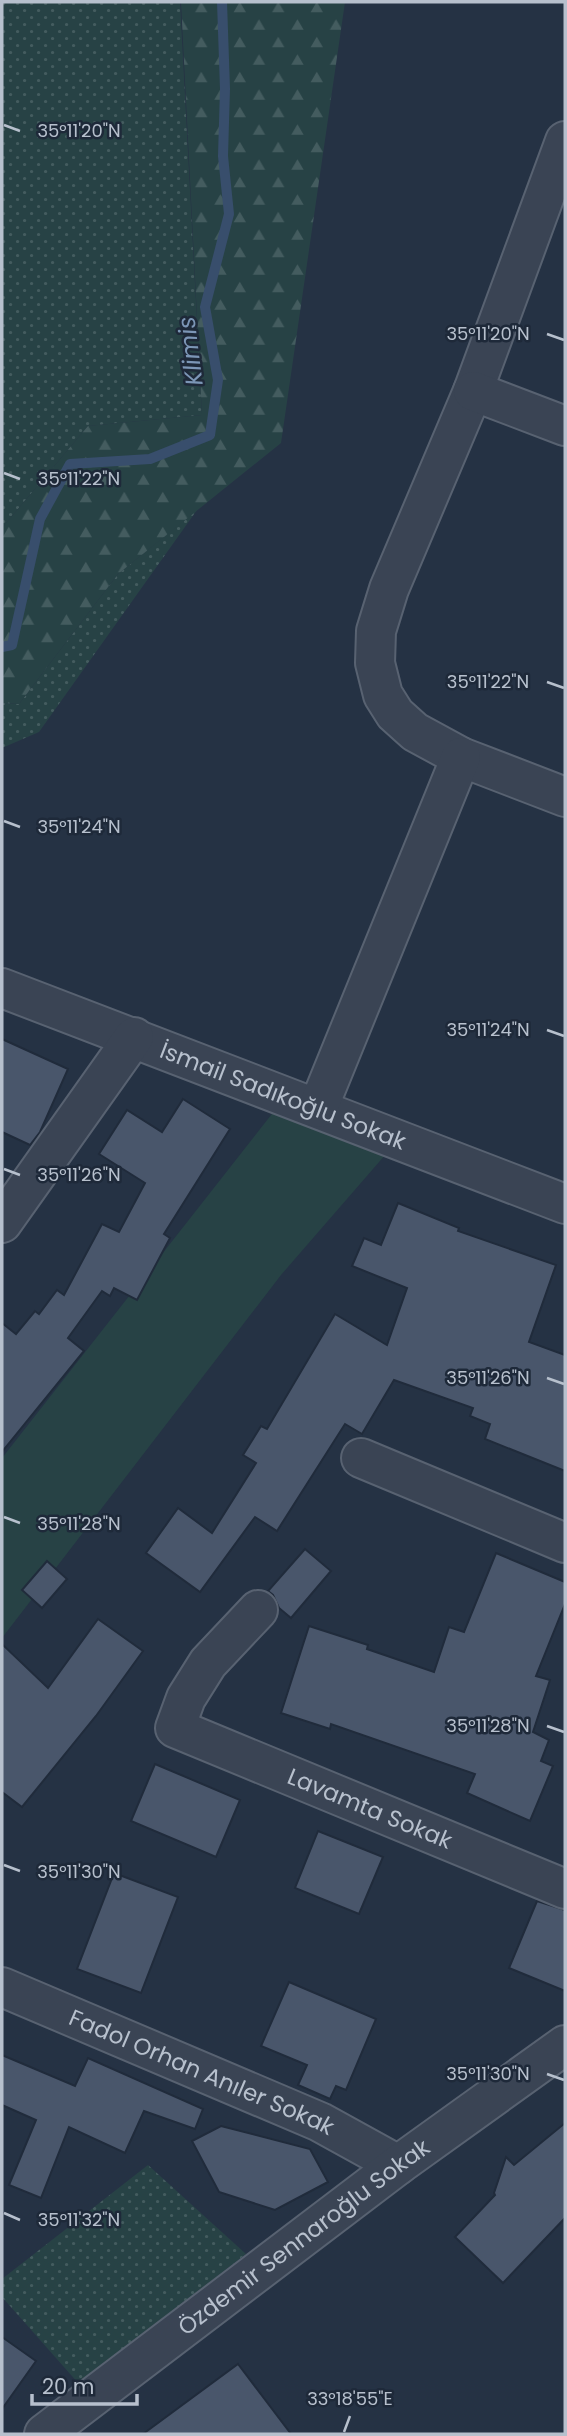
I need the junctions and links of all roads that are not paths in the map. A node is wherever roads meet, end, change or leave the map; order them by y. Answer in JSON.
{"nodes":[{"id":1,"x":565,"y":141,"type":"edge"},
{"id":2,"x":473,"y":391,"type":"junction"},
{"id":3,"x":565,"y":426,"type":"edge"},
{"id":4,"x":461,"y":757,"type":"junction"},
{"id":5,"x":565,"y":797,"type":"edge"},
{"id":6,"x":2,"y":988,"type":"edge"},
{"id":7,"x":134,"y":1037,"type":"junction"},
{"id":8,"x":318,"y":1108,"type":"junction"},
{"id":9,"x":565,"y":1204,"type":"edge"},
{"id":10,"x":2,"y":1223,"type":"edge"},
{"id":11,"x":360,"y":1458,"type":"dead end"},
{"id":12,"x":565,"y":1543,"type":"edge"},
{"id":13,"x":258,"y":1610,"type":"dead end"},
{"id":14,"x":565,"y":1889,"type":"edge"},
{"id":15,"x":2,"y":1987,"type":"edge"},
{"id":16,"x":565,"y":2045,"type":"edge"},
{"id":17,"x":398,"y":2165,"type":"junction"},
{"id":18,"x":44,"y":2434,"type":"edge"}],
"edges":[{"from":1,"to":2,"type":"street"},
{"from":2,"to":3,"type":"street"},
{"from":2,"to":4,"type":"street"},
{"from":4,"to":5,"type":"street"},
{"from":4,"to":8,"type":"street"},
{"from":6,"to":7,"type":"street","name":"İsmail Sadıkoğlu Sokak"},
{"from":7,"to":8,"type":"street","name":"İsmail Sadıkoğlu Sokak"},
{"from":7,"to":10,"type":"street"},
{"from":8,"to":9,"type":"street","name":"İsmail Sadıkoğlu Sokak"},
{"from":11,"to":12,"type":"street"},
{"from":13,"to":14,"type":"street","name":"Lavamta Sokak"},
{"from":15,"to":17,"type":"street","name":"Fadol Orhan Anıler Sokak"},
{"from":16,"to":17,"type":"street","name":"Özdemir Sennaroğlu Sokak"},
{"from":17,"to":18,"type":"street","name":"Özdemir Sennaroğlu Sokak"}]}
